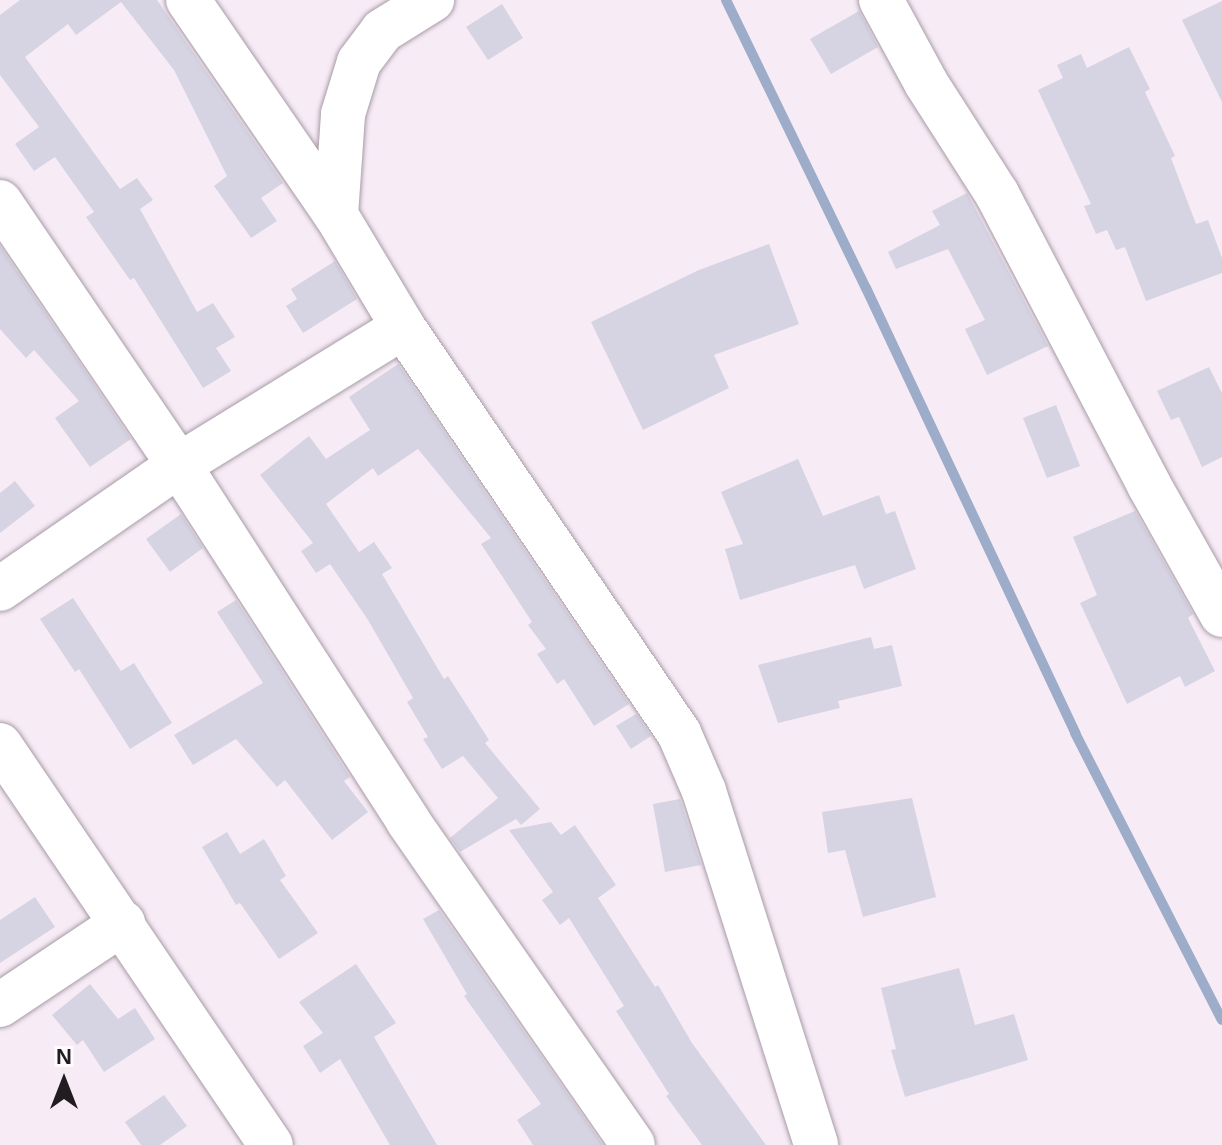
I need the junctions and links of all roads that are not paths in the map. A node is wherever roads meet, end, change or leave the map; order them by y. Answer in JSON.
{"nodes":[{"id":1,"x":188,"y":0,"type":"edge"},
{"id":2,"x":432,"y":0,"type":"edge"},
{"id":3,"x":881,"y":0,"type":"edge"},
{"id":4,"x":0,"y":202,"type":"edge"},
{"id":5,"x":336,"y":215,"type":"junction"},
{"id":6,"x":403,"y":327,"type":"junction"},
{"id":7,"x":179,"y":465,"type":"junction"},
{"id":8,"x":0,"y":589,"type":"edge"},
{"id":9,"x":1222,"y":615,"type":"edge"},
{"id":10,"x":0,"y":745,"type":"edge"},
{"id":11,"x":123,"y":923,"type":"junction"},
{"id":12,"x":0,"y":1005,"type":"edge"},
{"id":13,"x":263,"y":1142,"type":"edge"},
{"id":14,"x":633,"y":1145,"type":"edge"},
{"id":15,"x":816,"y":1145,"type":"edge"}],
"edges":[{"from":1,"to":5,"type":"street"},
{"from":2,"to":5,"type":"street"},
{"from":3,"to":9,"type":"street"},
{"from":4,"to":7,"type":"street"},
{"from":5,"to":6,"type":"street"},
{"from":6,"to":7,"type":"street"},
{"from":6,"to":15,"type":"street"},
{"from":7,"to":8,"type":"street"},
{"from":7,"to":14,"type":"street"},
{"from":10,"to":11,"type":"street"},
{"from":11,"to":12,"type":"street"},
{"from":11,"to":13,"type":"street"}]}
